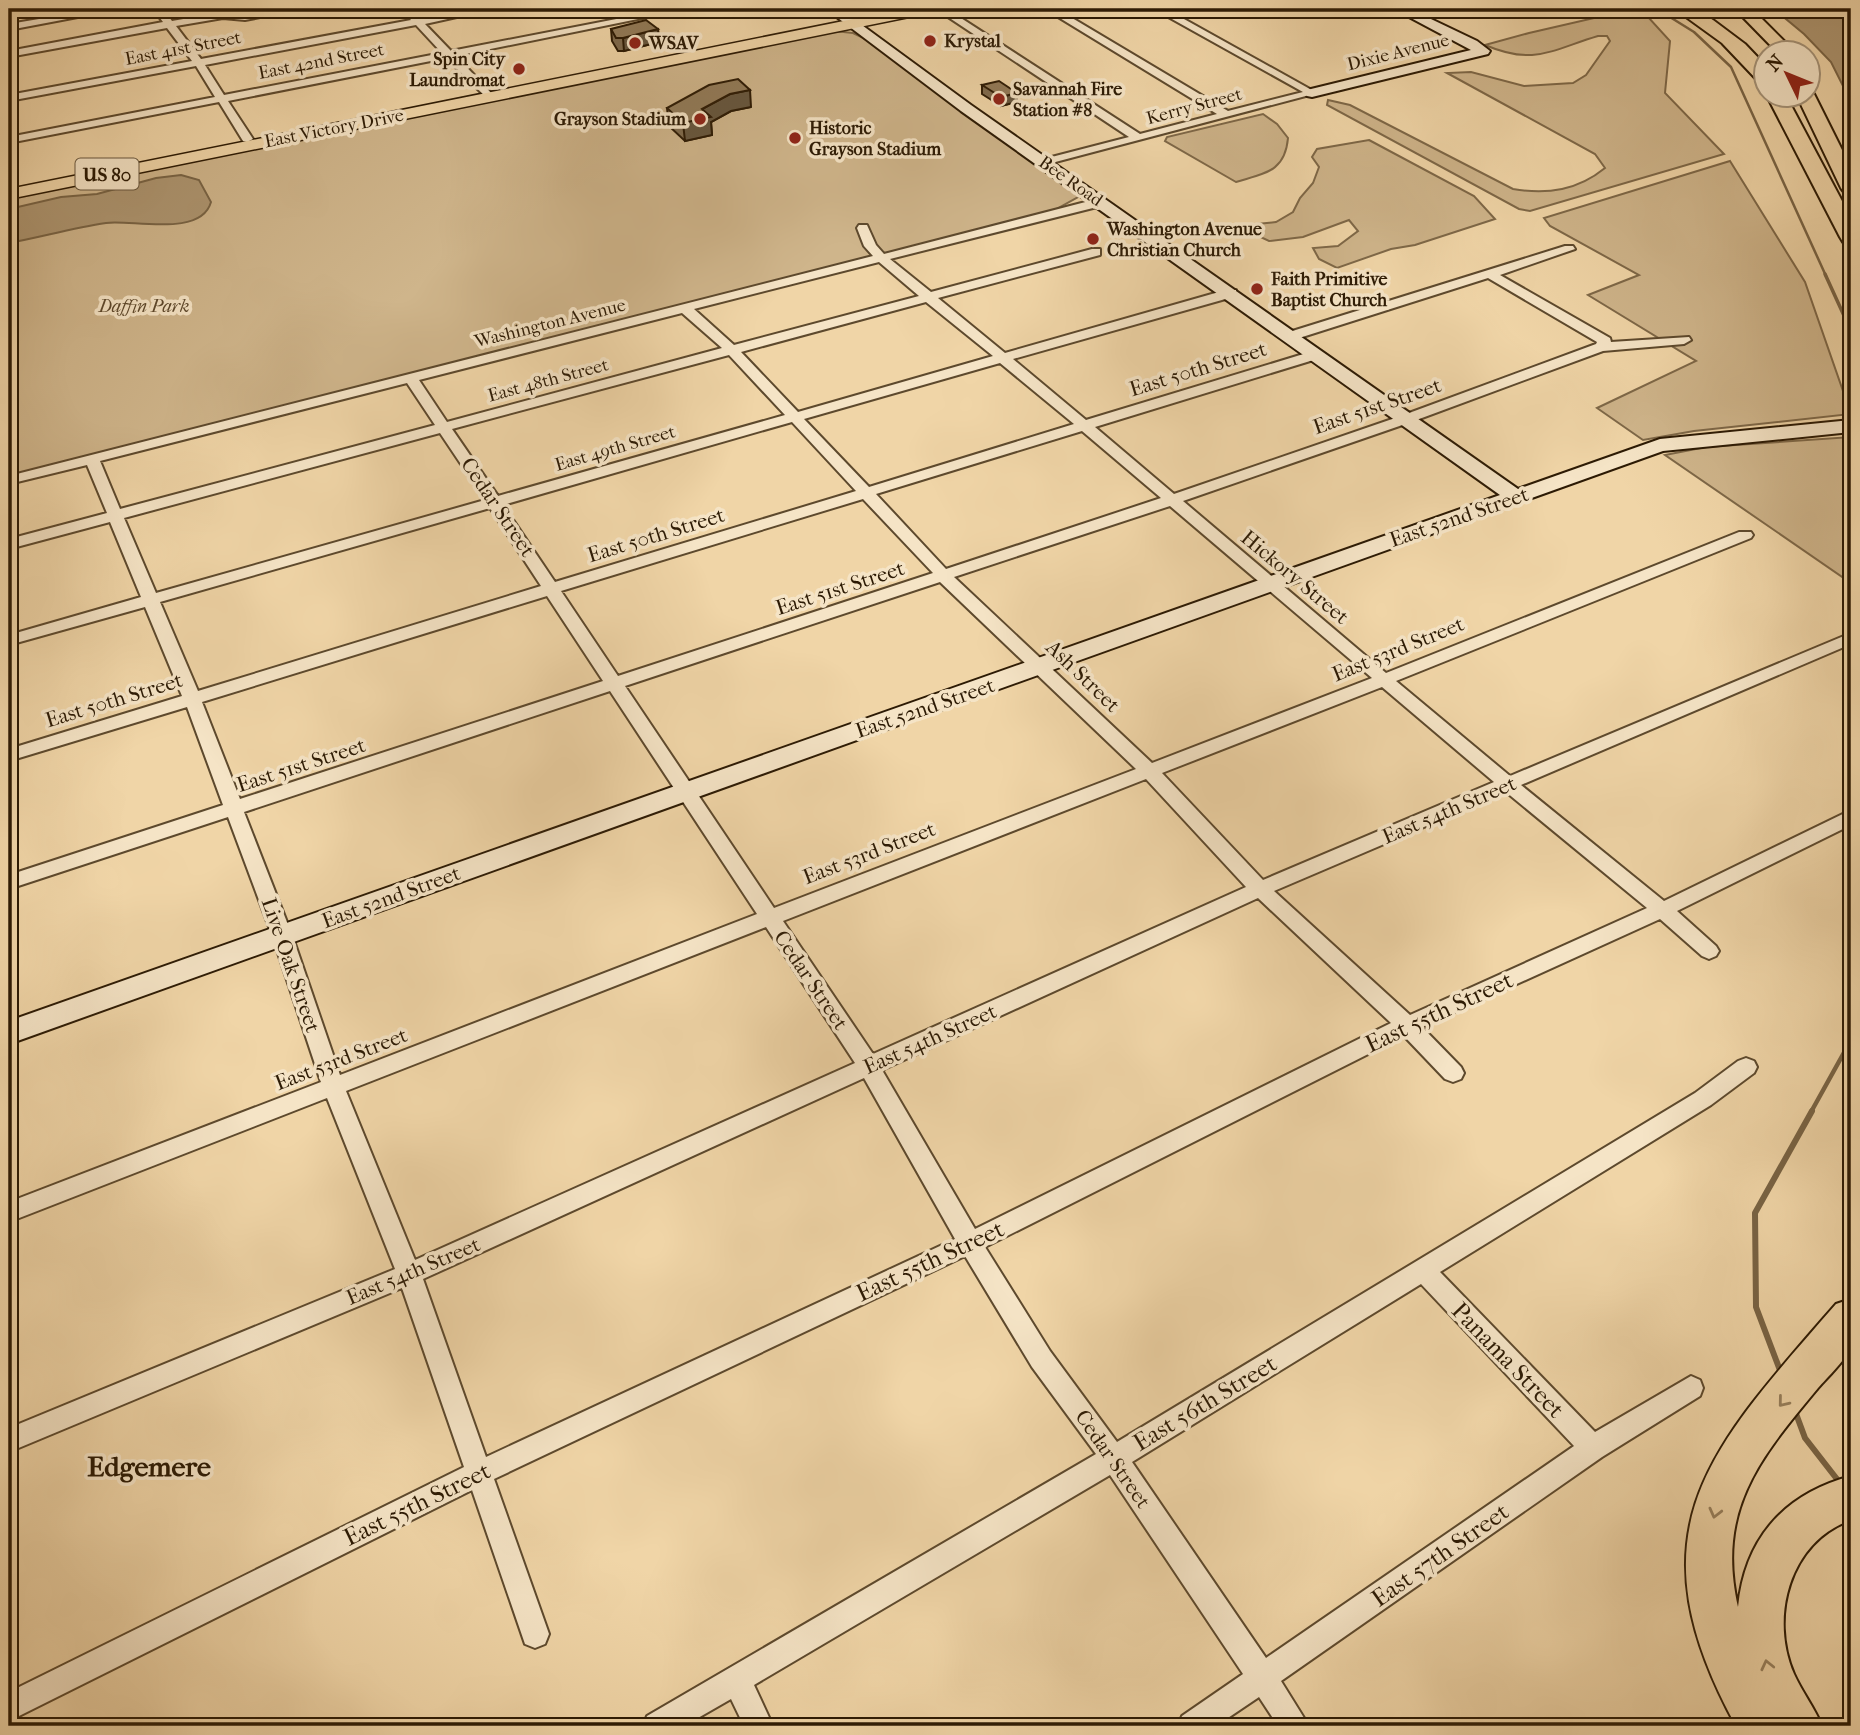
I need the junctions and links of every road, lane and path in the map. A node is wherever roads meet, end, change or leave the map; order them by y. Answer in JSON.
{"nodes":[{"id":1,"x":115,"y":9,"type":"edge"},
{"id":2,"x":158,"y":9,"type":"edge"},
{"id":3,"x":297,"y":9,"type":"edge"},
{"id":4,"x":406,"y":9,"type":"edge"},
{"id":5,"x":488,"y":9,"type":"edge"},
{"id":6,"x":682,"y":9,"type":"edge"},
{"id":7,"x":891,"y":9,"type":"edge"},
{"id":8,"x":924,"y":9,"type":"edge"},
{"id":9,"x":942,"y":9,"type":"edge"},
{"id":10,"x":1050,"y":9,"type":"edge"},
{"id":11,"x":1159,"y":9,"type":"edge"},
{"id":12,"x":1400,"y":9,"type":"edge"},
{"id":13,"x":1552,"y":9,"type":"edge"},
{"id":14,"x":1683,"y":9,"type":"edge"},
{"id":15,"x":1705,"y":9,"type":"edge"},
{"id":16,"x":1736,"y":11,"type":"edge"},
{"id":17,"x":841,"y":15,"type":"edge"},
{"id":18,"x":1566,"y":15,"type":"dead end"},
{"id":19,"x":419,"y":22,"type":"junction"},
{"id":20,"x":170,"y":24,"type":"junction"},
{"id":21,"x":9,"y":27,"type":"edge"},
{"id":22,"x":820,"y":30,"type":"junction"},
{"id":23,"x":872,"y":38,"type":"junction"},
{"id":24,"x":1760,"y":38,"type":"edge"},
{"id":25,"x":1769,"y":38,"type":"edge"},
{"id":26,"x":1752,"y":49,"type":"edge"},
{"id":27,"x":9,"y":54,"type":"edge"},
{"id":28,"x":450,"y":54,"type":"junction"},
{"id":29,"x":657,"y":60,"type":"junction"},
{"id":30,"x":1752,"y":61,"type":"edge"},
{"id":31,"x":199,"y":63,"type":"junction"},
{"id":32,"x":1312,"y":93,"type":"junction"},
{"id":33,"x":486,"y":94,"type":"junction"},
{"id":34,"x":222,"y":98,"type":"junction"},
{"id":35,"x":9,"y":99,"type":"edge"},
{"id":36,"x":1782,"y":108,"type":"edge"},
{"id":37,"x":1793,"y":108,"type":"edge"},
{"id":38,"x":1812,"y":108,"type":"edge"},
{"id":39,"x":1814,"y":108,"type":"edge"},
{"id":40,"x":1226,"y":115,"type":"junction"},
{"id":41,"x":1819,"y":123,"type":"junction"},
{"id":42,"x":1139,"y":138,"type":"junction"},
{"id":43,"x":247,"y":139,"type":"junction"},
{"id":44,"x":9,"y":140,"type":"edge"},
{"id":45,"x":223,"y":151,"type":"junction"},
{"id":46,"x":1044,"y":162,"type":"junction"},
{"id":47,"x":9,"y":188,"type":"edge"},
{"id":48,"x":1851,"y":188,"type":"edge"},
{"id":49,"x":9,"y":194,"type":"edge"},
{"id":50,"x":1101,"y":202,"type":"junction"},
{"id":51,"x":863,"y":228,"type":"dead end"},
{"id":52,"x":1851,"y":231,"type":"edge"},
{"id":53,"x":1851,"y":237,"type":"edge"},
{"id":54,"x":1569,"y":249,"type":"dead end"},
{"id":55,"x":1096,"y":251,"type":"dead end"},
{"id":56,"x":881,"y":258,"type":"junction"},
{"id":57,"x":1490,"y":274,"type":"junction"},
{"id":58,"x":1231,"y":293,"type":"junction"},
{"id":59,"x":929,"y":297,"type":"junction"},
{"id":60,"x":685,"y":308,"type":"junction"},
{"id":61,"x":1292,"y":336,"type":"junction"},
{"id":62,"x":1684,"y":340,"type":"dead end"},
{"id":63,"x":1601,"y":347,"type":"junction"},
{"id":64,"x":732,"y":350,"type":"junction"},
{"id":65,"x":1315,"y":355,"type":"junction"},
{"id":66,"x":1003,"y":358,"type":"junction"},
{"id":67,"x":411,"y":378,"type":"junction"},
{"id":68,"x":794,"y":418,"type":"junction"},
{"id":69,"x":1406,"y":419,"type":"junction"},
{"id":70,"x":1085,"y":425,"type":"junction"},
{"id":71,"x":1841,"y":426,"type":"edge"},
{"id":72,"x":445,"y":428,"type":"junction"},
{"id":73,"x":92,"y":460,"type":"junction"},
{"id":74,"x":9,"y":480,"type":"edge"},
{"id":75,"x":867,"y":493,"type":"junction"},
{"id":76,"x":1516,"y":497,"type":"junction"},
{"id":77,"x":1172,"y":499,"type":"junction"},
{"id":78,"x":495,"y":502,"type":"junction"},
{"id":79,"x":117,"y":514,"type":"junction"},
{"id":80,"x":1745,"y":536,"type":"dead end"},
{"id":81,"x":9,"y":544,"type":"edge"},
{"id":82,"x":944,"y":576,"type":"junction"},
{"id":83,"x":1271,"y":583,"type":"junction"},
{"id":84,"x":552,"y":589,"type":"junction"},
{"id":85,"x":150,"y":600,"type":"junction"},
{"id":86,"x":1851,"y":638,"type":"edge"},
{"id":87,"x":9,"y":640,"type":"edge"},
{"id":88,"x":1042,"y":667,"type":"junction"},
{"id":89,"x":1384,"y":680,"type":"junction"},
{"id":90,"x":615,"y":684,"type":"junction"},
{"id":91,"x":192,"y":698,"type":"junction"},
{"id":92,"x":9,"y":754,"type":"edge"},
{"id":93,"x":1148,"y":770,"type":"junction"},
{"id":94,"x":1508,"y":785,"type":"junction"},
{"id":95,"x":686,"y":791,"type":"junction"},
{"id":96,"x":234,"y":809,"type":"junction"},
{"id":97,"x":1851,"y":817,"type":"edge"},
{"id":98,"x":9,"y":882,"type":"edge"},
{"id":99,"x":1260,"y":889,"type":"junction"},
{"id":100,"x":1662,"y":909,"type":"junction"},
{"id":101,"x":768,"y":917,"type":"junction"},
{"id":102,"x":282,"y":935,"type":"junction"},
{"id":103,"x":1709,"y":951,"type":"dead end"},
{"id":104,"x":1407,"y":1025,"type":"junction"},
{"id":105,"x":9,"y":1033,"type":"edge"},
{"id":106,"x":869,"y":1066,"type":"junction"},
{"id":107,"x":1746,"y":1067,"type":"dead end"},
{"id":108,"x":1453,"y":1073,"type":"dead end"},
{"id":109,"x":333,"y":1087,"type":"junction"},
{"id":110,"x":9,"y":1212,"type":"edge"},
{"id":111,"x":970,"y":1243,"type":"junction"},
{"id":112,"x":1423,"y":1271,"type":"junction"},
{"id":113,"x":409,"y":1274,"type":"junction"},
{"id":114,"x":1851,"y":1318,"type":"edge"},
{"id":115,"x":1691,"y":1388,"type":"dead end"},
{"id":116,"x":9,"y":1440,"type":"edge"},
{"id":117,"x":1593,"y":1448,"type":"junction"},
{"id":118,"x":1115,"y":1458,"type":"junction"},
{"id":119,"x":479,"y":1473,"type":"junction"},
{"id":120,"x":1851,"y":1498,"type":"edge"},
{"id":121,"x":536,"y":1634,"type":"dead end"},
{"id":122,"x":736,"y":1679,"type":"junction"},
{"id":123,"x":1262,"y":1679,"type":"junction"},
{"id":124,"x":9,"y":1707,"type":"edge"},
{"id":125,"x":657,"y":1726,"type":"edge"},
{"id":126,"x":759,"y":1726,"type":"edge"},
{"id":127,"x":1192,"y":1726,"type":"edge"},
{"id":128,"x":1295,"y":1726,"type":"edge"},
{"id":129,"x":1765,"y":1726,"type":"edge"},
{"id":130,"x":1797,"y":1726,"type":"edge"}],
"edges":[{"from":1,"to":21,"type":"street"},
{"from":2,"to":20,"type":"street"},
{"from":3,"to":20,"type":"street"},
{"from":4,"to":19,"type":"street"},
{"from":5,"to":19,"type":"street","name":"East 41st Street"},
{"from":6,"to":28,"type":"street","name":"East 42nd Street"},
{"from":7,"to":17,"type":"main road","name":"East Victory Drive","number":"US 80"},
{"from":8,"to":17,"type":"main road","name":"East Victory Drive","number":"US 80"},
{"from":9,"to":42,"type":"street"},
{"from":10,"to":40,"type":"street"},
{"from":11,"to":32,"type":"street"},
{"from":12,"to":32,"type":"main road","name":"Dixie Avenue"},
{"from":13,"to":18,"type":"street"},
{"from":14,"to":30,"type":"highway"},
{"from":15,"to":26,"type":"highway"},
{"from":16,"to":24,"type":"highway"},
{"from":16,"to":25,"type":"highway"},
{"from":17,"to":22,"type":"main road","name":"East Victory Drive","number":"US 80"},
{"from":17,"to":23,"type":"main road","name":"Bee Road"},
{"from":17,"to":29,"type":"main road","name":"East Victory Drive","number":"US 80"},
{"from":19,"to":28,"type":"street"},
{"from":19,"to":31,"type":"street","name":"East 41st Street"},
{"from":20,"to":27,"type":"street"},
{"from":20,"to":31,"type":"street"},
{"from":22,"to":23,"type":"main road"},
{"from":22,"to":29,"type":"main road","name":"East Victory Drive","number":"US 80"},
{"from":23,"to":46,"type":"main road","name":"Bee Road"},
{"from":28,"to":33,"type":"street"},
{"from":28,"to":34,"type":"street","name":"East 42nd Street"},
{"from":29,"to":33,"type":"main road","name":"East Victory Drive","number":"US 80"},
{"from":31,"to":34,"type":"street"},
{"from":31,"to":35,"type":"street","name":"East 41st Street"},
{"from":32,"to":40,"type":"street","name":"Kerry Street"},
{"from":33,"to":43,"type":"main road","name":"East Victory Drive","number":"US 80"},
{"from":33,"to":45,"type":"main road","name":"East Victory Drive","number":"US 80"},
{"from":34,"to":43,"type":"street"},
{"from":34,"to":44,"type":"street","name":"East 42nd Street"},
{"from":36,"to":53,"type":"highway"},
{"from":37,"to":52,"type":"highway"},
{"from":38,"to":41,"type":"highway"},
{"from":39,"to":41,"type":"highway"},
{"from":40,"to":42,"type":"street","name":"Kerry Street"},
{"from":41,"to":48,"type":"highway"},
{"from":42,"to":46,"type":"street","name":"Kerry Street"},
{"from":43,"to":45,"type":"main road"},
{"from":43,"to":47,"type":"main road","name":"East Victory Drive","number":"US 80"},
{"from":45,"to":49,"type":"main road","name":"East Victory Drive","number":"US 80"},
{"from":46,"to":50,"type":"main road","name":"Bee Road"},
{"from":50,"to":56,"type":"street","name":"Washington Avenue"},
{"from":50,"to":58,"type":"main road","name":"Bee Road"},
{"from":51,"to":56,"type":"street","name":"Hickory Street"},
{"from":54,"to":57,"type":"street","name":"East 50th Street"},
{"from":55,"to":59,"type":"street","name":"East 48th Street"},
{"from":56,"to":59,"type":"street","name":"Hickory Street"},
{"from":56,"to":60,"type":"street","name":"Washington Avenue"},
{"from":57,"to":61,"type":"street","name":"East 50th Street"},
{"from":57,"to":63,"type":"street"},
{"from":58,"to":61,"type":"main road","name":"Bee Road"},
{"from":58,"to":66,"type":"street","name":"East 49th Street"},
{"from":59,"to":64,"type":"street","name":"East 48th Street"},
{"from":59,"to":66,"type":"street","name":"Hickory Street"},
{"from":60,"to":64,"type":"street","name":"Ash Street"},
{"from":60,"to":67,"type":"street","name":"Washington Avenue"},
{"from":61,"to":65,"type":"main road","name":"Bee Road"},
{"from":62,"to":63,"type":"street","name":"East 51st Street"},
{"from":63,"to":69,"type":"street","name":"East 51st Street"},
{"from":64,"to":68,"type":"street","name":"Ash Street"},
{"from":64,"to":72,"type":"street","name":"East 48th Street"},
{"from":65,"to":69,"type":"main road","name":"Bee Road"},
{"from":65,"to":70,"type":"street","name":"East 50th Street"},
{"from":66,"to":68,"type":"street","name":"East 49th Street"},
{"from":66,"to":70,"type":"street","name":"Hickory Street"},
{"from":67,"to":72,"type":"street","name":"Cedar Street"},
{"from":67,"to":73,"type":"street","name":"Washington Avenue"},
{"from":68,"to":75,"type":"street","name":"Ash Street"},
{"from":68,"to":78,"type":"street","name":"East 49th Street"},
{"from":69,"to":76,"type":"main road","name":"Bee Road"},
{"from":69,"to":77,"type":"street","name":"East 51st Street"},
{"from":70,"to":75,"type":"street","name":"East 50th Street"},
{"from":70,"to":77,"type":"street","name":"Hickory Street"},
{"from":71,"to":76,"type":"main road","name":"East 52nd Street"},
{"from":72,"to":78,"type":"street","name":"Cedar Street"},
{"from":72,"to":79,"type":"street","name":"East 48th Street"},
{"from":73,"to":74,"type":"street","name":"Washington Avenue"},
{"from":73,"to":79,"type":"street","name":"Live Oak Street"},
{"from":75,"to":82,"type":"street","name":"Ash Street"},
{"from":75,"to":84,"type":"street","name":"East 50th Street"},
{"from":76,"to":83,"type":"main road","name":"East 52nd Street"},
{"from":77,"to":82,"type":"street","name":"East 51st Street"},
{"from":77,"to":83,"type":"street","name":"Hickory Street"},
{"from":78,"to":84,"type":"street","name":"Cedar Street"},
{"from":78,"to":85,"type":"street","name":"East 49th Street"},
{"from":79,"to":81,"type":"street","name":"East 48th Street"},
{"from":79,"to":85,"type":"street","name":"Live Oak Street"},
{"from":80,"to":89,"type":"street","name":"East 53rd Street"},
{"from":82,"to":88,"type":"street","name":"Ash Street"},
{"from":82,"to":90,"type":"street","name":"East 51st Street"},
{"from":83,"to":88,"type":"main road","name":"East 52nd Street"},
{"from":83,"to":89,"type":"street","name":"Hickory Street"},
{"from":84,"to":90,"type":"street","name":"Cedar Street"},
{"from":84,"to":91,"type":"street","name":"East 50th Street"},
{"from":85,"to":87,"type":"street","name":"East 49th Street"},
{"from":85,"to":91,"type":"street","name":"Live Oak Street"},
{"from":86,"to":94,"type":"street","name":"East 54th Street"},
{"from":88,"to":93,"type":"street","name":"Ash Street"},
{"from":88,"to":95,"type":"main road","name":"East 52nd Street"},
{"from":89,"to":93,"type":"street","name":"East 53rd Street"},
{"from":89,"to":94,"type":"street","name":"Hickory Street"},
{"from":90,"to":95,"type":"street","name":"Cedar Street"},
{"from":90,"to":96,"type":"street","name":"East 51st Street"},
{"from":91,"to":92,"type":"street","name":"East 50th Street"},
{"from":91,"to":96,"type":"street","name":"Live Oak Street"},
{"from":93,"to":99,"type":"street","name":"Ash Street"},
{"from":93,"to":101,"type":"street","name":"East 53rd Street"},
{"from":94,"to":99,"type":"street","name":"East 54th Street"},
{"from":94,"to":100,"type":"street","name":"Hickory Street"},
{"from":95,"to":101,"type":"street","name":"Cedar Street"},
{"from":95,"to":102,"type":"main road","name":"East 52nd Street"},
{"from":96,"to":98,"type":"street","name":"East 51st Street"},
{"from":96,"to":102,"type":"street","name":"Live Oak Street"},
{"from":97,"to":100,"type":"street","name":"East 55th Street"},
{"from":99,"to":104,"type":"street","name":"Ash Street"},
{"from":99,"to":106,"type":"street","name":"East 54th Street"},
{"from":100,"to":103,"type":"street","name":"Hickory Street"},
{"from":100,"to":104,"type":"street","name":"East 55th Street"},
{"from":101,"to":106,"type":"street","name":"Cedar Street"},
{"from":101,"to":109,"type":"street","name":"East 53rd Street"},
{"from":102,"to":105,"type":"main road","name":"East 52nd Street"},
{"from":102,"to":109,"type":"street","name":"Live Oak Street"},
{"from":104,"to":108,"type":"street","name":"Ash Street"},
{"from":104,"to":111,"type":"street","name":"East 55th Street"},
{"from":106,"to":111,"type":"street","name":"Cedar Street"},
{"from":106,"to":113,"type":"street","name":"East 54th Street"},
{"from":107,"to":112,"type":"street","name":"East 56th Street"},
{"from":109,"to":110,"type":"street","name":"East 53rd Street"},
{"from":109,"to":113,"type":"street","name":"Live Oak Street"},
{"from":111,"to":118,"type":"street","name":"Cedar Street"},
{"from":111,"to":119,"type":"street","name":"East 55th Street"},
{"from":112,"to":117,"type":"street","name":"Panama Street"},
{"from":112,"to":118,"type":"street","name":"East 56th Street"},
{"from":113,"to":116,"type":"street","name":"East 54th Street"},
{"from":113,"to":119,"type":"street","name":"Live Oak Street"},
{"from":114,"to":129,"type":"highway","one_way":true},
{"from":115,"to":117,"type":"street","name":"East 57th Street"},
{"from":117,"to":123,"type":"street","name":"East 57th Street"},
{"from":118,"to":122,"type":"street","name":"East 56th Street"},
{"from":118,"to":123,"type":"street","name":"Cedar Street"},
{"from":119,"to":121,"type":"street","name":"Live Oak Street"},
{"from":119,"to":124,"type":"street","name":"East 55th Street"},
{"from":130,"to":120,"type":"highway","one_way":true},
{"from":122,"to":125,"type":"street","name":"East 56th Street"},
{"from":122,"to":126,"type":"street"},
{"from":123,"to":127,"type":"street","name":"East 57th Street"},
{"from":123,"to":128,"type":"street","name":"Cedar Street"}]}
